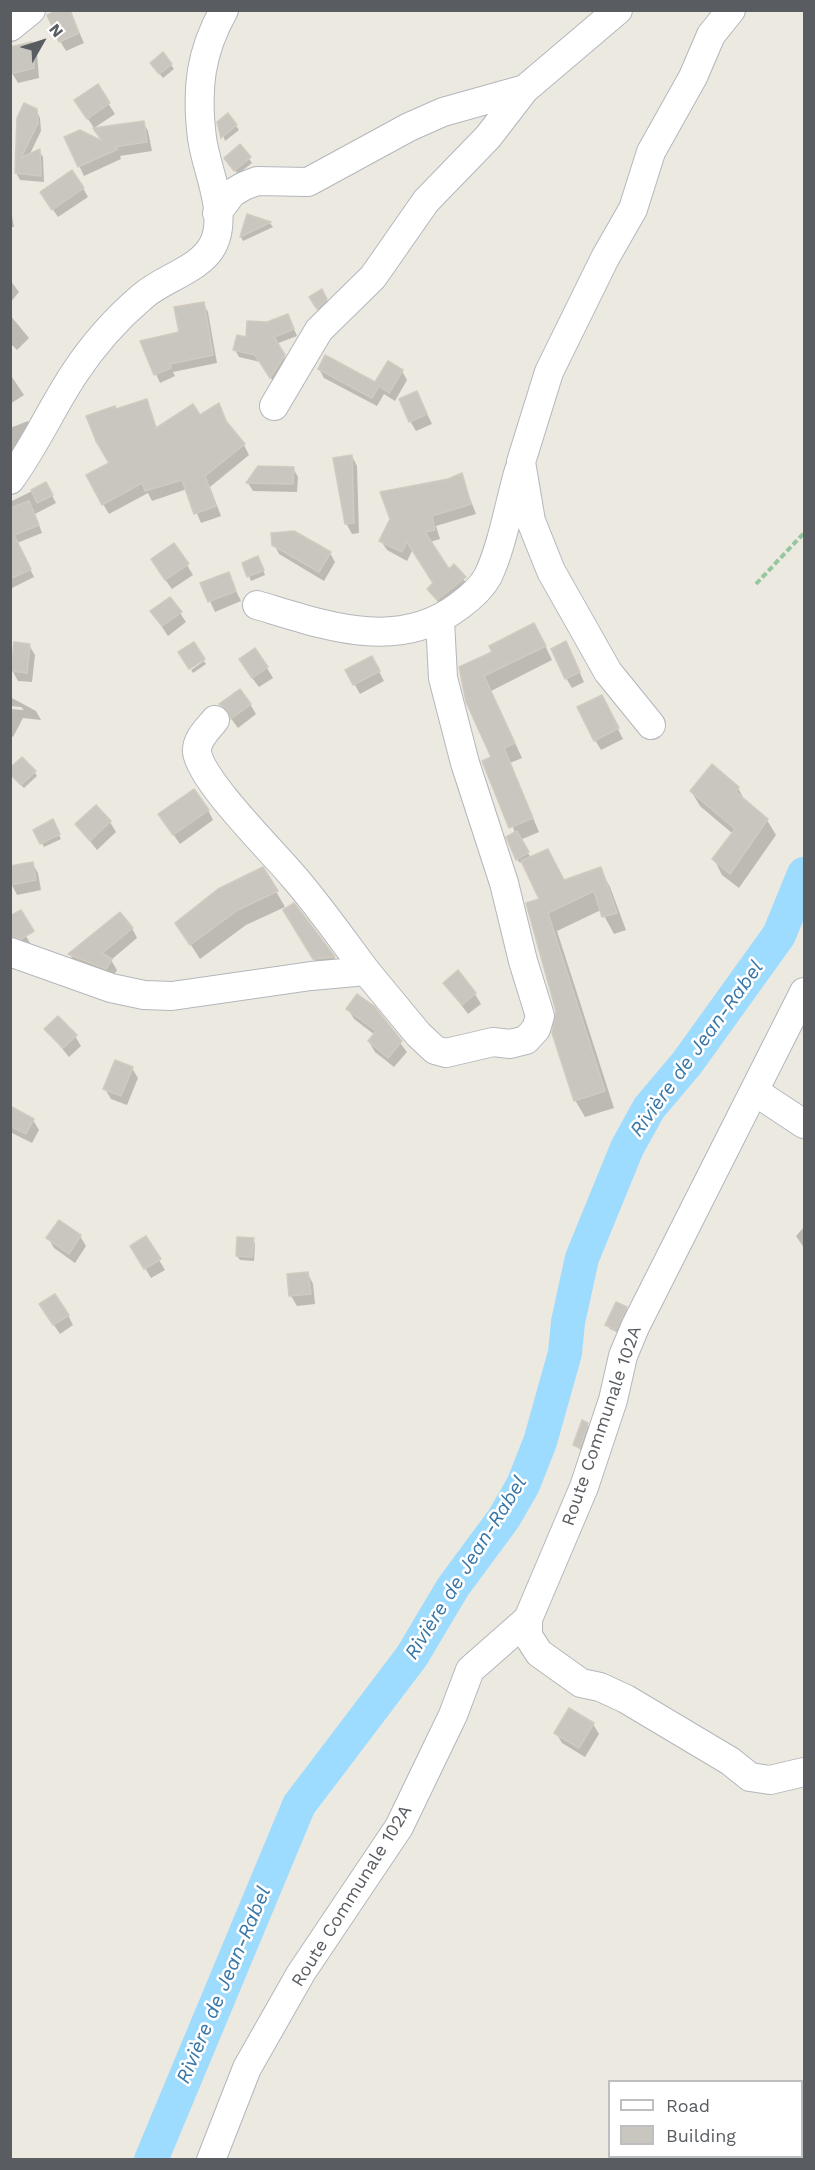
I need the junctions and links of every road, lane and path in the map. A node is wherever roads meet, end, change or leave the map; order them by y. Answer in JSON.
{"nodes":[{"id":1,"x":30,"y":10,"type":"edge"},
{"id":2,"x":224,"y":10,"type":"edge"},
{"id":3,"x":618,"y":10,"type":"edge"},
{"id":4,"x":731,"y":10,"type":"edge"},
{"id":5,"x":10,"y":27,"type":"edge"},
{"id":6,"x":525,"y":89,"type":"junction"},
{"id":7,"x":217,"y":213,"type":"junction"},
{"id":8,"x":274,"y":406,"type":"dead end"},
{"id":9,"x":521,"y":462,"type":"junction"},
{"id":10,"x":10,"y":480,"type":"edge"},
{"id":11,"x":804,"y":533,"type":"edge"},
{"id":12,"x":756,"y":584,"type":"dead end"},
{"id":13,"x":257,"y":604,"type":"dead end"},
{"id":14,"x":440,"y":621,"type":"junction"},
{"id":15,"x":215,"y":720,"type":"dead end"},
{"id":16,"x":651,"y":725,"type":"dead end"},
{"id":17,"x":10,"y":952,"type":"edge"},
{"id":18,"x":366,"y":971,"type":"junction"},
{"id":19,"x":802,"y":1003,"type":"edge"},
{"id":20,"x":754,"y":1091,"type":"junction"},
{"id":21,"x":804,"y":1124,"type":"edge"},
{"id":22,"x":528,"y":1619,"type":"junction"},
{"id":23,"x":804,"y":1772,"type":"edge"},
{"id":24,"x":211,"y":2160,"type":"edge"}],
"edges":[{"from":1,"to":5,"type":"street"},
{"from":2,"to":7,"type":"street"},
{"from":3,"to":6,"type":"street"},
{"from":4,"to":9,"type":"street"},
{"from":6,"to":7,"type":"street"},
{"from":6,"to":8,"type":"street"},
{"from":7,"to":10,"type":"street"},
{"from":9,"to":14,"type":"street"},
{"from":9,"to":16,"type":"street"},
{"from":11,"to":12,"type":"path"},
{"from":13,"to":14,"type":"street"},
{"from":14,"to":18,"type":"street"},
{"from":15,"to":18,"type":"street"},
{"from":17,"to":18,"type":"street"},
{"from":19,"to":20,"type":"street","name":"Route Communale 102A"},
{"from":20,"to":21,"type":"street"},
{"from":20,"to":22,"type":"street","name":"Route Communale 102A"},
{"from":22,"to":23,"type":"street"},
{"from":22,"to":24,"type":"street","name":"Route Communale 102A"}]}
